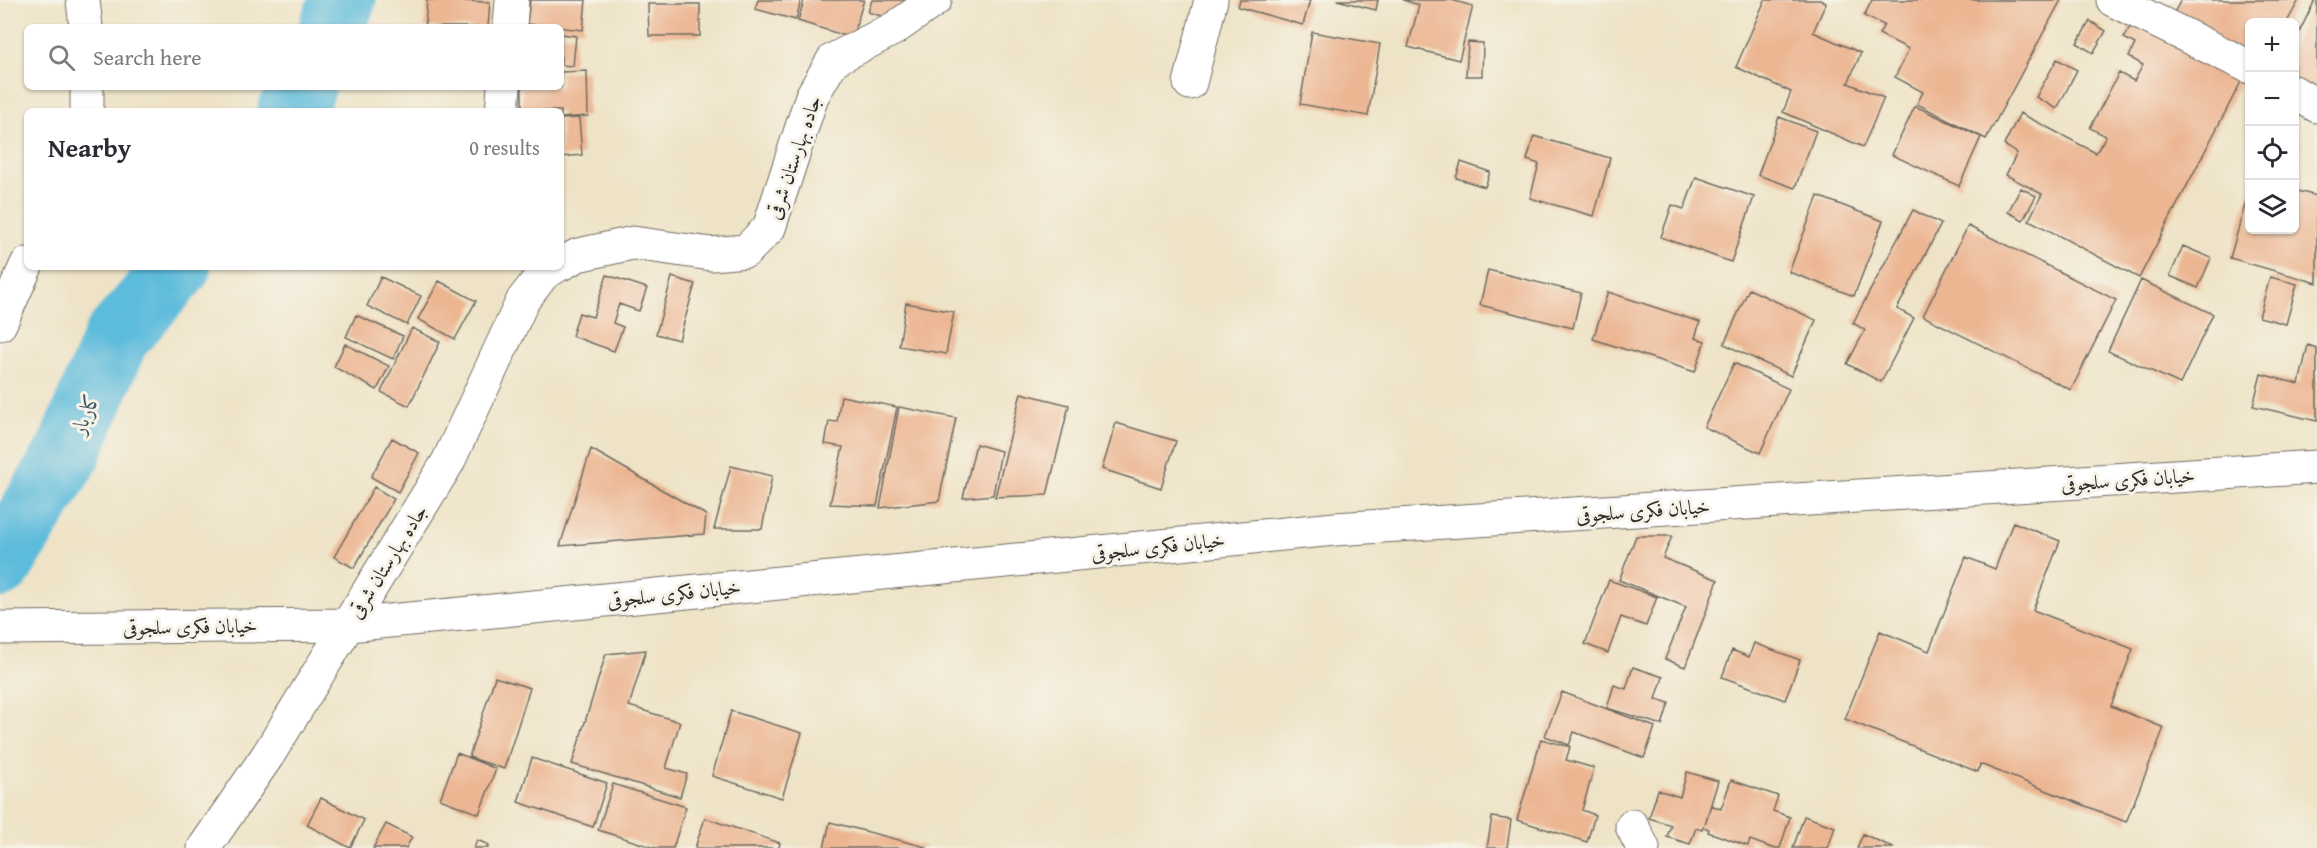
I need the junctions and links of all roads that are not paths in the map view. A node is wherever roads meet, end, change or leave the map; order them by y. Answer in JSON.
{"nodes":[{"id":1,"x":83,"y":0,"type":"edge"},
{"id":2,"x":512,"y":0,"type":"edge"},
{"id":3,"x":935,"y":0,"type":"edge"},
{"id":4,"x":1211,"y":0,"type":"edge"},
{"id":5,"x":2113,"y":0,"type":"edge"},
{"id":6,"x":2162,"y":12,"type":"edge"},
{"id":7,"x":86,"y":24,"type":"edge"},
{"id":8,"x":510,"y":24,"type":"edge"},
{"id":9,"x":2245,"y":64,"type":"edge"},
{"id":10,"x":1190,"y":82,"type":"dead end"},
{"id":11,"x":87,"y":90,"type":"edge"},
{"id":12,"x":504,"y":90,"type":"edge"},
{"id":13,"x":2299,"y":95,"type":"edge"},
{"id":14,"x":2317,"y":106,"type":"edge"},
{"id":15,"x":87,"y":108,"type":"edge"},
{"id":16,"x":502,"y":108,"type":"edge"},
{"id":17,"x":564,"y":262,"type":"edge"},
{"id":18,"x":24,"y":270,"type":"edge"},
{"id":19,"x":548,"y":270,"type":"edge"},
{"id":20,"x":0,"y":324,"type":"edge"},
{"id":21,"x":2317,"y":467,"type":"edge"},
{"id":22,"x":348,"y":625,"type":"junction"},
{"id":23,"x":0,"y":628,"type":"edge"},
{"id":24,"x":204,"y":848,"type":"edge"}],
"edges":[{"from":1,"to":7,"type":"street"},
{"from":2,"to":8,"type":"street"},
{"from":3,"to":17,"type":"street","name":"جاده بهارستان شرقی"},
{"from":4,"to":10,"type":"street"},
{"from":5,"to":6,"type":"street"},
{"from":6,"to":9,"type":"street"},
{"from":11,"to":15,"type":"street"},
{"from":12,"to":16,"type":"street"},
{"from":13,"to":14,"type":"street"},
{"from":18,"to":20,"type":"street"},
{"from":19,"to":22,"type":"street","name":"جاده بهارستان شرقی"},
{"from":21,"to":22,"type":"street","name":"خیابان فکری سلجوقی"},
{"from":22,"to":23,"type":"street","name":"خیابان فکری سلجوقی"},
{"from":22,"to":24,"type":"street","name":"جاده بهارستان شرقی"}]}
